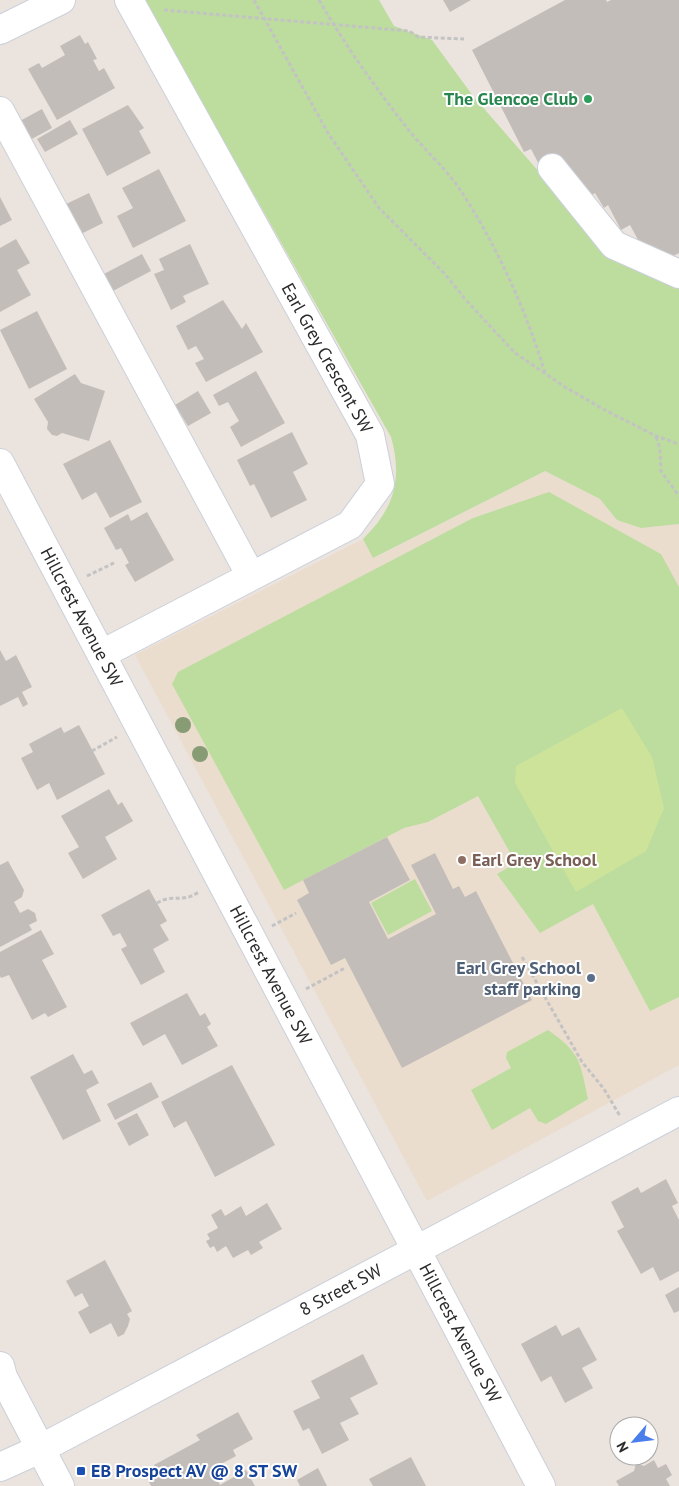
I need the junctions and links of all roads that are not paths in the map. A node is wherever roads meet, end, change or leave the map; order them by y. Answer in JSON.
{"nodes":[{"id":1,"x":61,"y":0,"type":"edge"},
{"id":2,"x":131,"y":4,"type":"edge"},
{"id":3,"x":0,"y":30,"type":"edge"},
{"id":4,"x":0,"y":111,"type":"edge"},
{"id":5,"x":552,"y":168,"type":"dead end"},
{"id":6,"x":679,"y":274,"type":"edge"},
{"id":7,"x":0,"y":463,"type":"edge"},
{"id":8,"x":251,"y":576,"type":"junction"},
{"id":9,"x":102,"y":654,"type":"junction"},
{"id":10,"x":679,"y":1111,"type":"edge"},
{"id":11,"x":415,"y":1250,"type":"junction"},
{"id":12,"x":0,"y":1366,"type":"edge"},
{"id":13,"x":40,"y":1449,"type":"junction"},
{"id":14,"x":0,"y":1467,"type":"edge"},
{"id":15,"x":60,"y":1486,"type":"edge"},
{"id":16,"x":541,"y":1486,"type":"edge"}],
"edges":[{"from":1,"to":3,"type":"street"},
{"from":2,"to":8,"type":"street","name":"Earl Grey Crescent SW"},
{"from":4,"to":8,"type":"street"},
{"from":5,"to":6,"type":"street"},
{"from":7,"to":9,"type":"street","name":"Hillcrest Avenue SW"},
{"from":8,"to":9,"type":"street","name":"Earl Grey Crescent SW"},
{"from":9,"to":11,"type":"street","name":"Hillcrest Avenue SW"},
{"from":10,"to":11,"type":"street","name":"8 Street SW"},
{"from":11,"to":13,"type":"street","name":"8 Street SW"},
{"from":11,"to":16,"type":"street","name":"Hillcrest Avenue SW"},
{"from":12,"to":13,"type":"street"},
{"from":13,"to":14,"type":"street","name":"8 Street SW"},
{"from":13,"to":15,"type":"street"}]}
